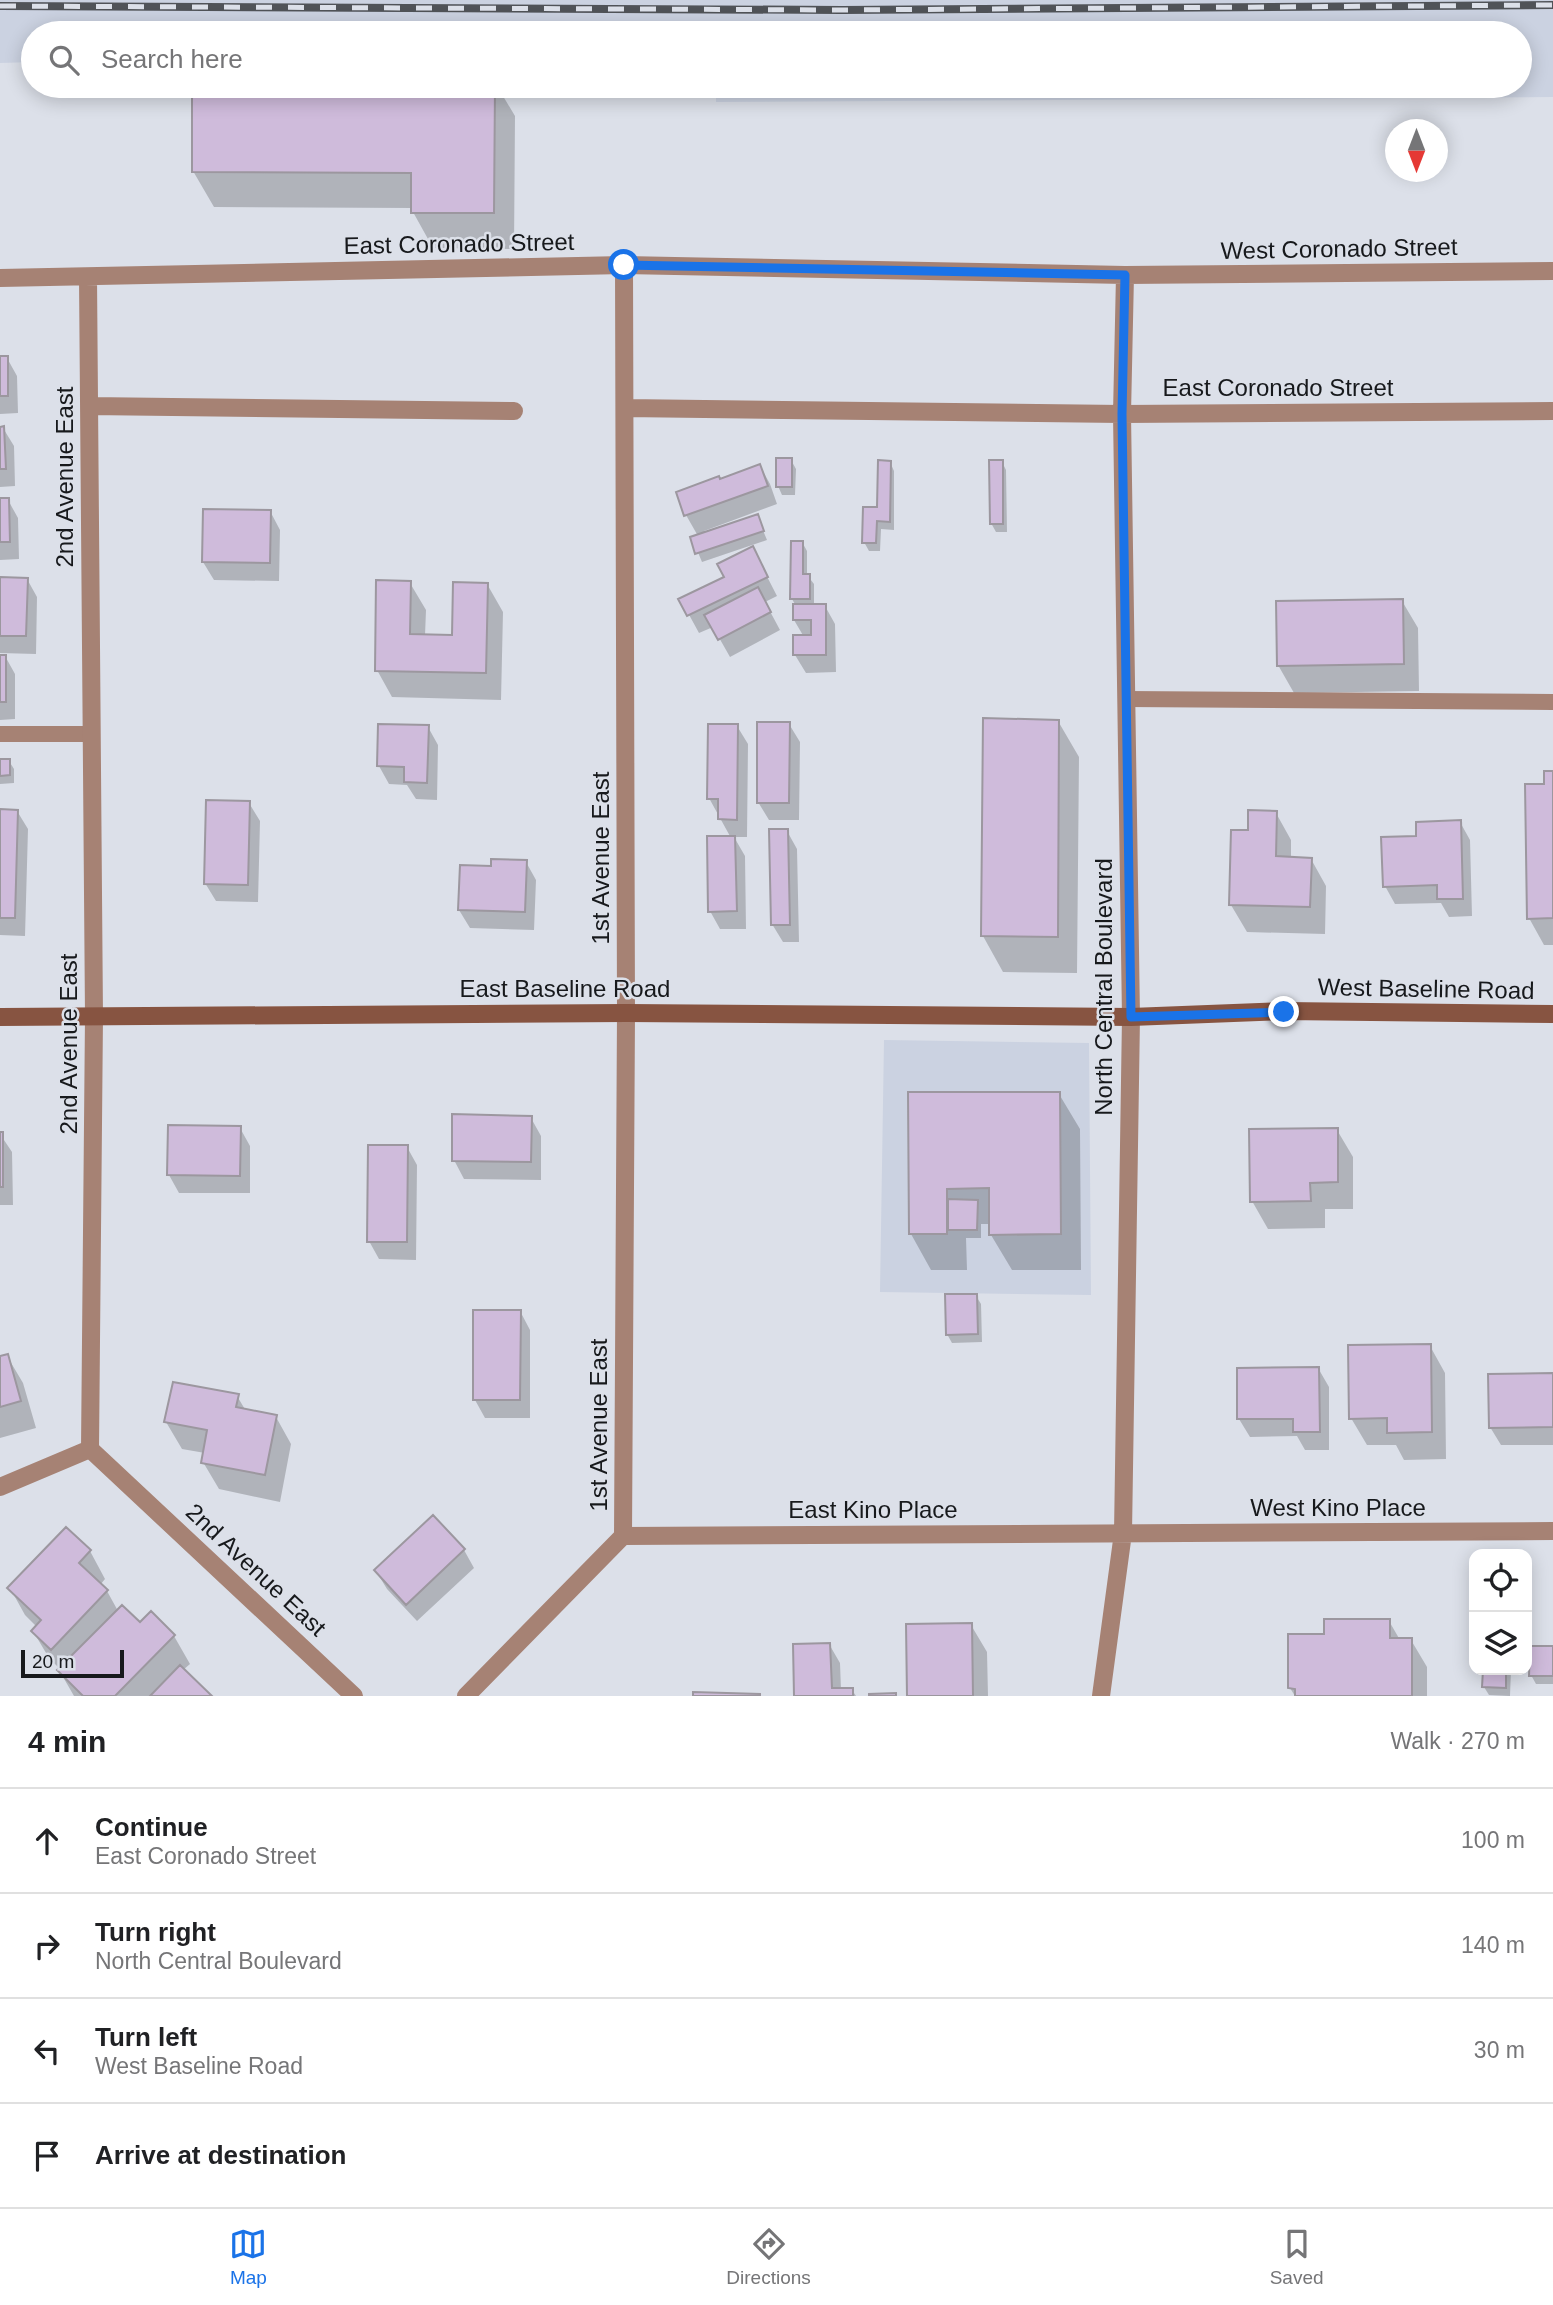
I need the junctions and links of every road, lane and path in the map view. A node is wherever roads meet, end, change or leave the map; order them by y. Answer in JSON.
{"nodes":[{"id":1,"x":624,"y":265,"type":"junction"},
{"id":2,"x":1553,"y":271,"type":"edge"},
{"id":3,"x":1125,"y":275,"type":"junction"},
{"id":4,"x":88,"y":277,"type":"junction"},
{"id":5,"x":0,"y":278,"type":"edge"},
{"id":6,"x":89,"y":406,"type":"junction"},
{"id":7,"x":625,"y":408,"type":"junction"},
{"id":8,"x":514,"y":411,"type":"dead end"},
{"id":9,"x":1553,"y":411,"type":"edge"},
{"id":10,"x":1122,"y":414,"type":"junction"},
{"id":11,"x":1126,"y":699,"type":"junction"},
{"id":12,"x":1553,"y":702,"type":"edge"},
{"id":13,"x":0,"y":734,"type":"edge"},
{"id":14,"x":91,"y":734,"type":"junction"},
{"id":15,"x":626,"y":1013,"type":"junction"},
{"id":16,"x":1553,"y":1014,"type":"edge"},
{"id":17,"x":94,"y":1016,"type":"junction"},
{"id":18,"x":0,"y":1017,"type":"edge"},
{"id":19,"x":1131,"y":1017,"type":"junction"},
{"id":20,"x":90,"y":1449,"type":"junction"},
{"id":21,"x":0,"y":1487,"type":"edge"},
{"id":22,"x":1553,"y":1531,"type":"edge"},
{"id":23,"x":1123,"y":1533,"type":"junction"},
{"id":24,"x":623,"y":1535,"type":"junction"},
{"id":25,"x":354,"y":1696,"type":"edge"},
{"id":26,"x":466,"y":1696,"type":"edge"},
{"id":27,"x":1101,"y":1696,"type":"edge"}],
"edges":[{"from":1,"to":3,"type":"street","name":"East Coronado Street"},
{"from":1,"to":4,"type":"street","name":"East Coronado Street"},
{"from":1,"to":7,"type":"street","name":"1st Avenue East"},
{"from":2,"to":3,"type":"street","name":"West Coronado Street"},
{"from":3,"to":10,"type":"street","name":"North Central Boulevard"},
{"from":4,"to":5,"type":"street","name":"East Coronado Street"},
{"from":4,"to":6,"type":"street","name":"2nd Avenue East"},
{"from":6,"to":8,"type":"street"},
{"from":6,"to":14,"type":"street","name":"2nd Avenue East"},
{"from":7,"to":10,"type":"street","name":"East Coronado Street"},
{"from":7,"to":15,"type":"street","name":"1st Avenue East"},
{"from":9,"to":10,"type":"street","name":"East Coronado Street"},
{"from":10,"to":11,"type":"street","name":"North Central Boulevard"},
{"from":11,"to":12,"type":"lane"},
{"from":11,"to":19,"type":"street","name":"North Central Boulevard"},
{"from":13,"to":14,"type":"lane"},
{"from":14,"to":17,"type":"street","name":"2nd Avenue East"},
{"from":15,"to":17,"type":"main road","name":"East Baseline Road"},
{"from":15,"to":19,"type":"main road","name":"East Baseline Road"},
{"from":15,"to":24,"type":"street","name":"1st Avenue East"},
{"from":16,"to":19,"type":"main road","name":"West Baseline Road"},
{"from":17,"to":18,"type":"main road","name":"East Baseline Road"},
{"from":17,"to":20,"type":"street","name":"2nd Avenue East"},
{"from":19,"to":23,"type":"street","name":"North Central Boulevard"},
{"from":20,"to":21,"type":"street"},
{"from":20,"to":25,"type":"street","name":"2nd Avenue East"},
{"from":22,"to":23,"type":"street","name":"West Kino Place"},
{"from":23,"to":24,"type":"street","name":"East Kino Place"},
{"from":23,"to":27,"type":"street","name":"North Central Boulevard"},
{"from":24,"to":26,"type":"street"}]}
